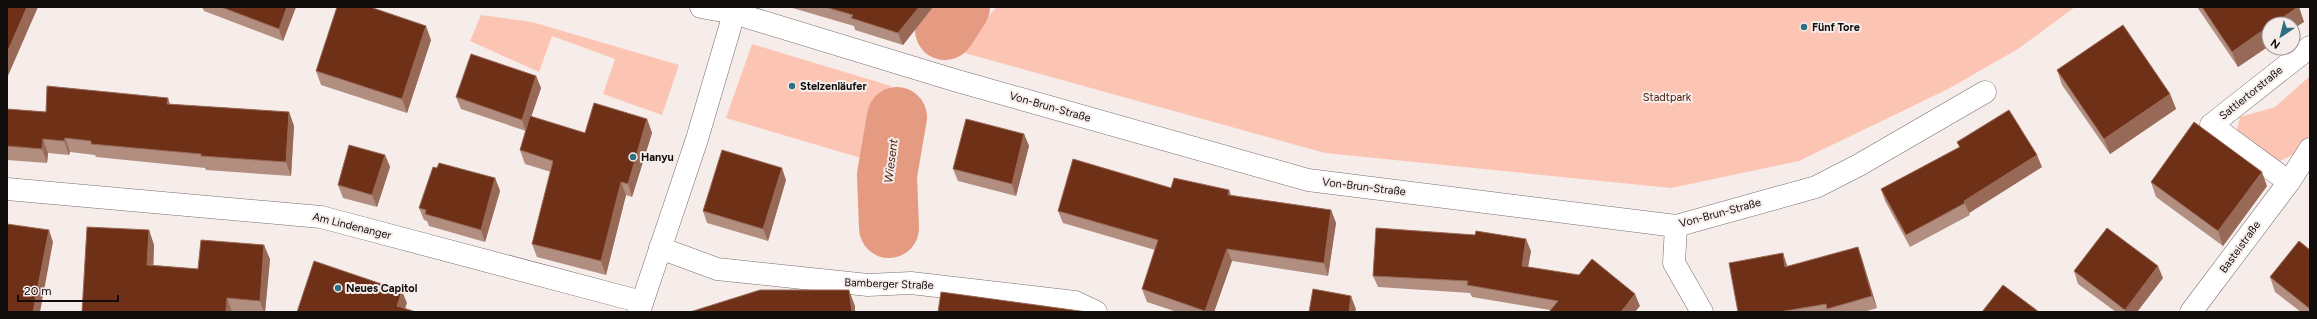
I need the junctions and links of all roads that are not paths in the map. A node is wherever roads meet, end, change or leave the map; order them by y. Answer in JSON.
{"nodes":[{"id":1,"x":701,"y":7,"type":"edge"},
{"id":2,"x":735,"y":10,"type":"edge"},
{"id":3,"x":2310,"y":47,"type":"edge"},
{"id":4,"x":1985,"y":92,"type":"dead end"},
{"id":5,"x":2310,"y":149,"type":"edge"},
{"id":6,"x":2289,"y":182,"type":"junction"},
{"id":7,"x":7,"y":189,"type":"edge"},
{"id":8,"x":1676,"y":226,"type":"junction"},
{"id":9,"x":660,"y":248,"type":"junction"},
{"id":10,"x":641,"y":307,"type":"edge"},
{"id":11,"x":1096,"y":312,"type":"edge"},
{"id":12,"x":1702,"y":312,"type":"edge"},
{"id":13,"x":2191,"y":312,"type":"edge"}],
"edges":[{"from":1,"to":2,"type":"street","name":"Von-Brun-Straße"},
{"from":2,"to":8,"type":"street","name":"Von-Brun-Straße"},
{"from":2,"to":9,"type":"street"},
{"from":3,"to":6,"type":"street","name":"Sattlertorstraße"},
{"from":4,"to":8,"type":"street","name":"Von-Brun-Straße"},
{"from":5,"to":6,"type":"street","name":"Basteistraße"},
{"from":6,"to":13,"type":"street","name":"Basteistraße"},
{"from":7,"to":10,"type":"street","name":"Am Lindenanger"},
{"from":8,"to":12,"type":"street"},
{"from":9,"to":10,"type":"street"},
{"from":9,"to":11,"type":"street","name":"Bamberger Straße"}]}
